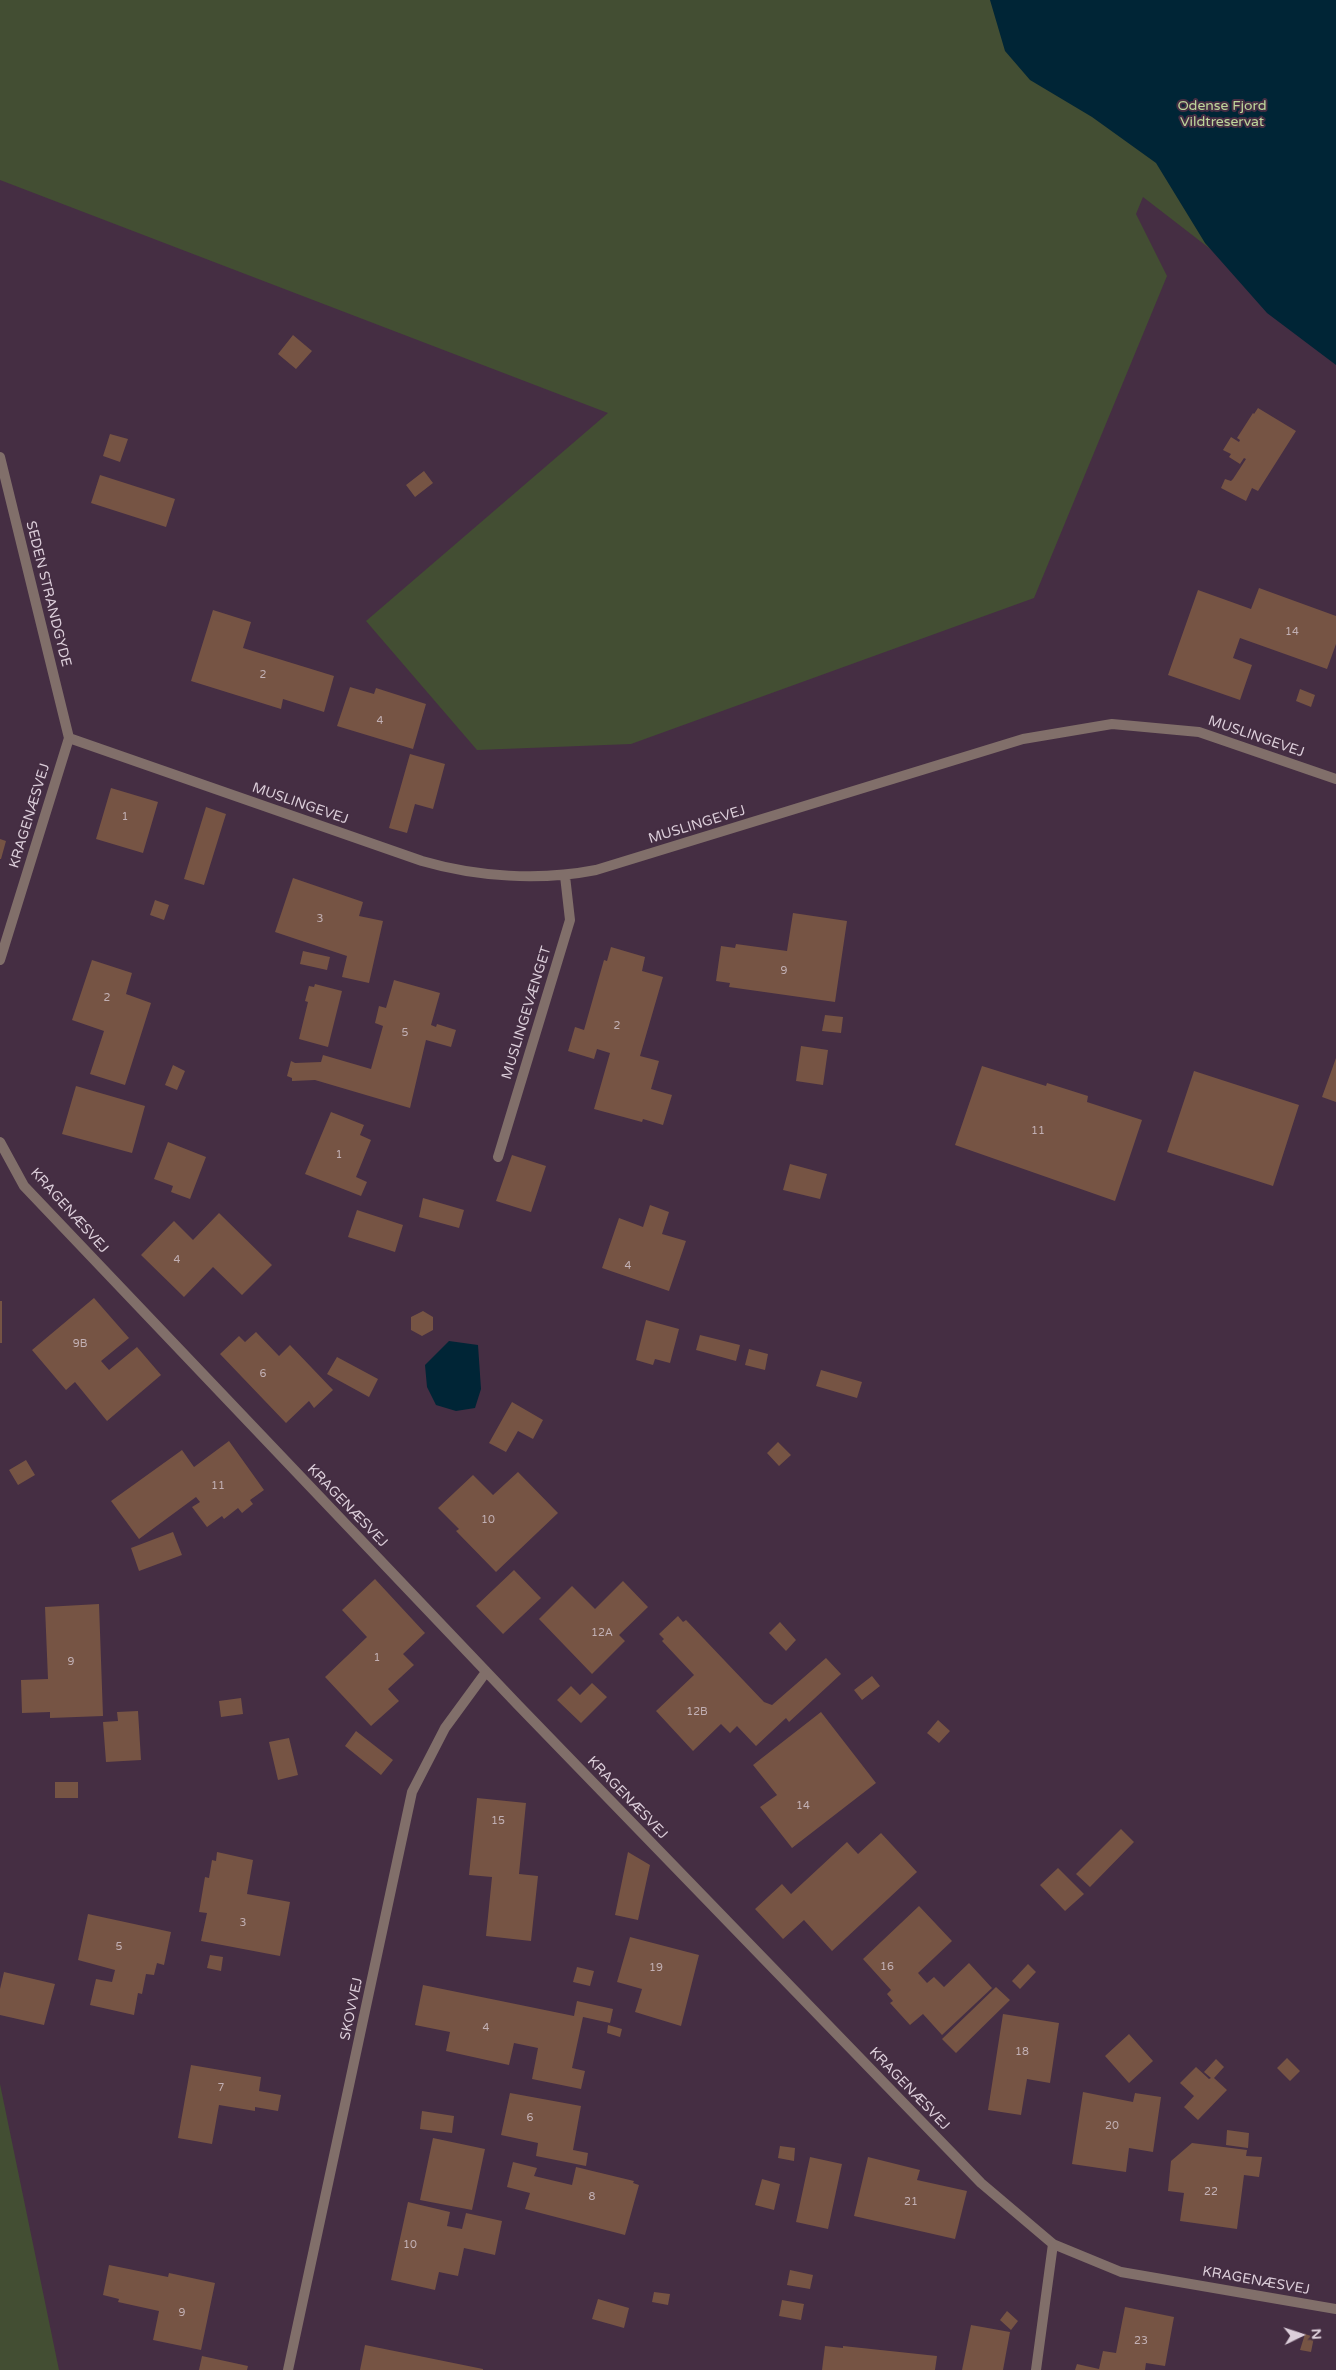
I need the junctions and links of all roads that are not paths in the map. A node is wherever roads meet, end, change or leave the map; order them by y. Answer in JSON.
{"nodes":[{"id":1,"x":0,"y":457,"type":"edge"},
{"id":2,"x":69,"y":738,"type":"junction"},
{"id":3,"x":1336,"y":779,"type":"edge"},
{"id":4,"x":565,"y":876,"type":"junction"},
{"id":5,"x":0,"y":960,"type":"edge"},
{"id":6,"x":0,"y":1142,"type":"edge"},
{"id":7,"x":498,"y":1157,"type":"dead end"},
{"id":8,"x":486,"y":1672,"type":"junction"},
{"id":9,"x":1054,"y":2244,"type":"junction"},
{"id":10,"x":1336,"y":2309,"type":"edge"},
{"id":11,"x":288,"y":2370,"type":"edge"},
{"id":12,"x":1036,"y":2370,"type":"edge"}],
"edges":[{"from":1,"to":2,"type":"street","name":"SEDEN STRANDGYDE"},
{"from":2,"to":4,"type":"street","name":"MUSLINGEVEJ"},
{"from":2,"to":5,"type":"street","name":"KRAGENÆSVEJ"},
{"from":3,"to":4,"type":"street","name":"MUSLINGEVEJ"},
{"from":4,"to":7,"type":"street","name":"MUSLINGEVÆNGET"},
{"from":6,"to":8,"type":"street","name":"KRAGENÆSVEJ"},
{"from":8,"to":9,"type":"street","name":"KRAGENÆSVEJ"},
{"from":8,"to":11,"type":"street","name":"SKOVVEJ"},
{"from":9,"to":10,"type":"street","name":"KRAGENÆSVEJ"},
{"from":9,"to":12,"type":"street"}]}
